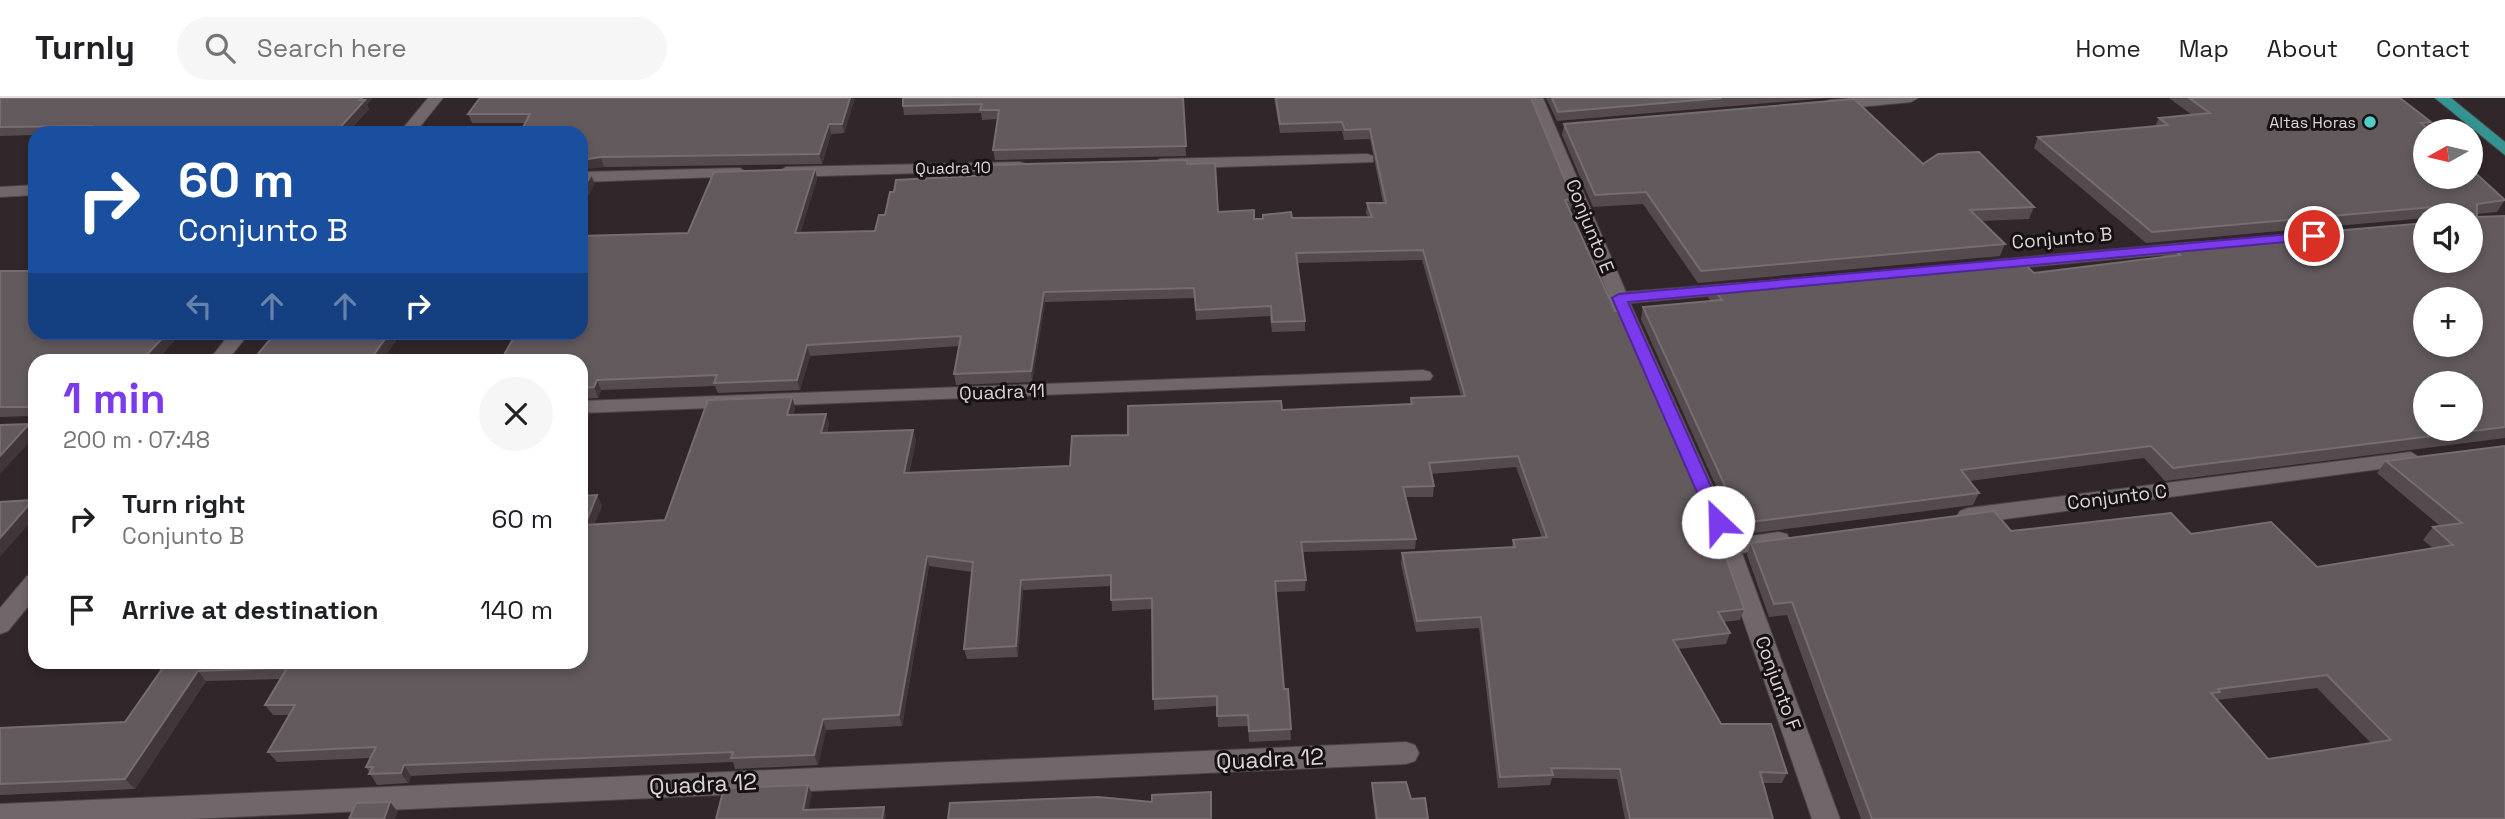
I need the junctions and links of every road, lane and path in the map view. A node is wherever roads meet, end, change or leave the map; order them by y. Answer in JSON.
{"nodes":[{"id":1,"x":436,"y":98,"type":"edge"},
{"id":2,"x":1536,"y":98,"type":"edge"},
{"id":3,"x":1911,"y":98,"type":"edge"},
{"id":4,"x":2442,"y":98,"type":"edge"},
{"id":5,"x":1814,"y":106,"type":"edge"},
{"id":6,"x":413,"y":126,"type":"edge"},
{"id":7,"x":2505,"y":150,"type":"edge"},
{"id":8,"x":1367,"y":159,"type":"dead end"},
{"id":9,"x":1147,"y":164,"type":"edge"},
{"id":10,"x":1036,"y":167,"type":"edge"},
{"id":11,"x":588,"y":177,"type":"edge"},
{"id":12,"x":28,"y":190,"type":"edge"},
{"id":13,"x":0,"y":191,"type":"edge"},
{"id":14,"x":2217,"y":245,"type":"edge"},
{"id":15,"x":1981,"y":266,"type":"edge"},
{"id":16,"x":1758,"y":286,"type":"edge"},
{"id":17,"x":1619,"y":298,"type":"junction"},
{"id":18,"x":235,"y":340,"type":"edge"},
{"id":19,"x":223,"y":354,"type":"edge"},
{"id":20,"x":1423,"y":376,"type":"dead end"},
{"id":21,"x":588,"y":407,"type":"edge"},
{"id":22,"x":2436,"y":456,"type":"edge"},
{"id":23,"x":1951,"y":518,"type":"edge"},
{"id":24,"x":1799,"y":538,"type":"edge"},
{"id":25,"x":1729,"y":547,"type":"junction"},
{"id":26,"x":28,"y":591,"type":"edge"},
{"id":27,"x":0,"y":625,"type":"edge"},
{"id":28,"x":1406,"y":753,"type":"dead end"},
{"id":29,"x":0,"y":816,"type":"edge"},
{"id":30,"x":1826,"y":819,"type":"edge"}],
"edges":[{"from":1,"to":6,"type":"street"},
{"from":2,"to":17,"type":"street","name":"Conjunto E"},
{"from":3,"to":5,"type":"street"},
{"from":4,"to":7,"type":"main road"},
{"from":8,"to":9,"type":"street"},
{"from":10,"to":11,"type":"street","name":"Quadra 10"},
{"from":12,"to":13,"type":"street"},
{"from":14,"to":15,"type":"street","name":"Conjunto B"},
{"from":16,"to":17,"type":"street"},
{"from":17,"to":25,"type":"street","name":"Conjunto E"},
{"from":18,"to":19,"type":"street"},
{"from":20,"to":21,"type":"street","name":"Quadra 11"},
{"from":22,"to":23,"type":"street","name":"Conjunto C"},
{"from":24,"to":25,"type":"street"},
{"from":25,"to":30,"type":"street","name":"Conjunto F"},
{"from":26,"to":27,"type":"street"},
{"from":28,"to":29,"type":"street","name":"Quadra 12"}]}
